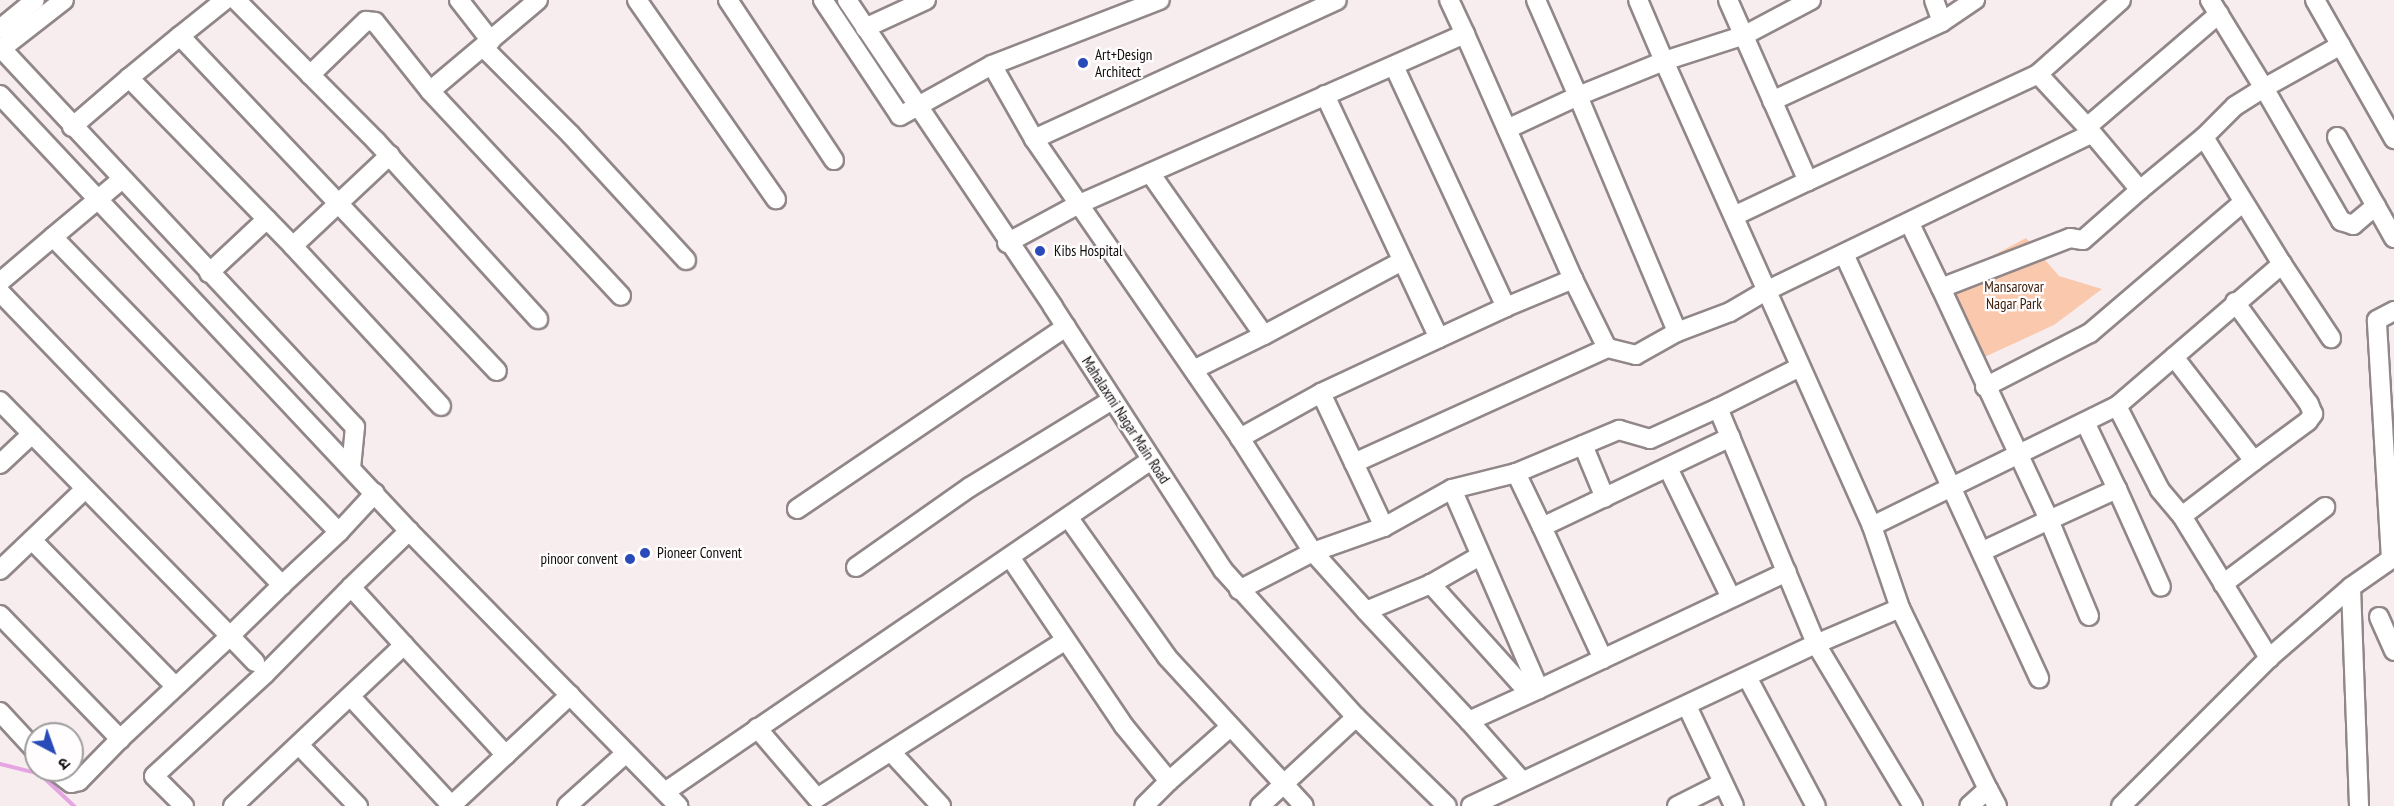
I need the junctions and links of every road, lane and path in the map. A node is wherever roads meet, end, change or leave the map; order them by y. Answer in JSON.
{"nodes":[{"id":1,"x":35,"y":0,"type":"edge"},
{"id":2,"x":64,"y":0,"type":"edge"},
{"id":3,"x":225,"y":0,"type":"edge"},
{"id":4,"x":236,"y":0,"type":"edge"},
{"id":5,"x":459,"y":0,"type":"edge"},
{"id":6,"x":538,"y":0,"type":"edge"},
{"id":7,"x":637,"y":0,"type":"edge"},
{"id":8,"x":728,"y":0,"type":"edge"},
{"id":9,"x":823,"y":0,"type":"edge"},
{"id":10,"x":847,"y":0,"type":"edge"},
{"id":11,"x":926,"y":0,"type":"edge"},
{"id":12,"x":1160,"y":0,"type":"edge"},
{"id":13,"x":1337,"y":0,"type":"edge"},
{"id":14,"x":1449,"y":0,"type":"edge"},
{"id":15,"x":1536,"y":0,"type":"edge"},
{"id":16,"x":1638,"y":0,"type":"edge"},
{"id":17,"x":1728,"y":0,"type":"edge"},
{"id":18,"x":1811,"y":0,"type":"edge"},
{"id":19,"x":1934,"y":0,"type":"edge"},
{"id":20,"x":1975,"y":0,"type":"edge"},
{"id":21,"x":2121,"y":0,"type":"edge"},
{"id":22,"x":2315,"y":0,"type":"edge"},
{"id":23,"x":2214,"y":7,"type":"edge"},
{"id":24,"x":2099,"y":8,"type":"edge"},
{"id":25,"x":1942,"y":22,"type":"junction"},
{"id":26,"x":865,"y":27,"type":"junction"},
{"id":27,"x":0,"y":29,"type":"edge"},
{"id":28,"x":1465,"y":34,"type":"junction"},
{"id":29,"x":1745,"y":34,"type":"junction"},
{"id":30,"x":180,"y":36,"type":"junction"},
{"id":31,"x":488,"y":44,"type":"junction"},
{"id":32,"x":2341,"y":45,"type":"junction"},
{"id":33,"x":0,"y":49,"type":"edge"},
{"id":34,"x":1664,"y":61,"type":"junction"},
{"id":35,"x":992,"y":65,"type":"junction"},
{"id":36,"x":1394,"y":66,"type":"junction"},
{"id":37,"x":2038,"y":74,"type":"junction"},
{"id":38,"x":310,"y":75,"type":"junction"},
{"id":39,"x":129,"y":78,"type":"junction"},
{"id":40,"x":2264,"y":88,"type":"junction"},
{"id":41,"x":430,"y":91,"type":"junction"},
{"id":42,"x":0,"y":94,"type":"edge"},
{"id":43,"x":1325,"y":95,"type":"junction"},
{"id":44,"x":1578,"y":96,"type":"junction"},
{"id":45,"x":1772,"y":101,"type":"junction"},
{"id":46,"x":918,"y":103,"type":"junction"},
{"id":47,"x":72,"y":127,"type":"junction"},
{"id":48,"x":1508,"y":129,"type":"junction"},
{"id":49,"x":2089,"y":130,"type":"junction"},
{"id":50,"x":2204,"y":137,"type":"junction"},
{"id":51,"x":2337,"y":137,"type":"dead end"},
{"id":52,"x":1034,"y":139,"type":"junction"},
{"id":53,"x":2394,"y":139,"type":"edge"},
{"id":54,"x":390,"y":155,"type":"junction"},
{"id":55,"x":834,"y":160,"type":"dead end"},
{"id":56,"x":1150,"y":173,"type":"junction"},
{"id":57,"x":121,"y":180,"type":"junction"},
{"id":58,"x":1809,"y":181,"type":"junction"},
{"id":59,"x":2140,"y":190,"type":"junction"},
{"id":60,"x":776,"y":199,"type":"dead end"},
{"id":61,"x":97,"y":201,"type":"junction"},
{"id":62,"x":337,"y":202,"type":"junction"},
{"id":63,"x":2242,"y":203,"type":"junction"},
{"id":64,"x":1077,"y":205,"type":"junction"},
{"id":65,"x":2376,"y":206,"type":"junction"},
{"id":66,"x":1734,"y":216,"type":"junction"},
{"id":67,"x":267,"y":219,"type":"junction"},
{"id":68,"x":1910,"y":224,"type":"junction"},
{"id":69,"x":53,"y":237,"type":"junction"},
{"id":70,"x":2394,"y":238,"type":"edge"},
{"id":71,"x":1007,"y":243,"type":"junction"},
{"id":72,"x":293,"y":246,"type":"junction"},
{"id":73,"x":1844,"y":254,"type":"junction"},
{"id":74,"x":686,"y":260,"type":"dead end"},
{"id":75,"x":1402,"y":261,"type":"junction"},
{"id":76,"x":2282,"y":264,"type":"junction"},
{"id":77,"x":209,"y":273,"type":"junction"},
{"id":78,"x":1574,"y":279,"type":"junction"},
{"id":79,"x":0,"y":282,"type":"edge"},
{"id":80,"x":1941,"y":288,"type":"junction"},
{"id":81,"x":1766,"y":291,"type":"junction"},
{"id":82,"x":0,"y":292,"type":"edge"},
{"id":83,"x":621,"y":296,"type":"dead end"},
{"id":84,"x":2235,"y":302,"type":"junction"},
{"id":85,"x":1506,"y":307,"type":"junction"},
{"id":86,"x":2394,"y":312,"type":"edge"},
{"id":87,"x":538,"y":319,"type":"dead end"},
{"id":88,"x":1066,"y":327,"type":"junction"},
{"id":89,"x":1677,"y":332,"type":"junction"},
{"id":90,"x":1264,"y":335,"type":"junction"},
{"id":91,"x":1439,"y":338,"type":"junction"},
{"id":92,"x":2331,"y":338,"type":"dead end"},
{"id":93,"x":1607,"y":348,"type":"junction"},
{"id":94,"x":2174,"y":357,"type":"junction"},
{"id":95,"x":1800,"y":367,"type":"junction"},
{"id":96,"x":1196,"y":369,"type":"junction"},
{"id":97,"x":497,"y":371,"type":"dead end"},
{"id":98,"x":1985,"y":387,"type":"junction"},
{"id":99,"x":1321,"y":393,"type":"junction"},
{"id":100,"x":1112,"y":400,"type":"junction"},
{"id":101,"x":0,"y":401,"type":"edge"},
{"id":102,"x":441,"y":406,"type":"dead end"},
{"id":103,"x":2117,"y":406,"type":"junction"},
{"id":104,"x":1718,"y":408,"type":"junction"},
{"id":105,"x":2086,"y":424,"type":"junction"},
{"id":106,"x":32,"y":434,"type":"junction"},
{"id":107,"x":1731,"y":437,"type":"junction"},
{"id":108,"x":1240,"y":438,"type":"junction"},
{"id":109,"x":1583,"y":445,"type":"junction"},
{"id":110,"x":2020,"y":452,"type":"junction"},
{"id":111,"x":1151,"y":460,"type":"junction"},
{"id":112,"x":2254,"y":461,"type":"junction"},
{"id":113,"x":1354,"y":463,"type":"junction"},
{"id":114,"x":0,"y":464,"type":"edge"},
{"id":115,"x":351,"y":468,"type":"junction"},
{"id":116,"x":1668,"y":468,"type":"junction"},
{"id":117,"x":1516,"y":473,"type":"junction"},
{"id":118,"x":1953,"y":483,"type":"junction"},
{"id":119,"x":85,"y":489,"type":"junction"},
{"id":120,"x":1452,"y":489,"type":"junction"},
{"id":121,"x":2117,"y":489,"type":"junction"},
{"id":122,"x":375,"y":494,"type":"junction"},
{"id":123,"x":1605,"y":498,"type":"junction"},
{"id":124,"x":2325,"y":507,"type":"dead end"},
{"id":125,"x":797,"y":509,"type":"dead end"},
{"id":126,"x":2182,"y":516,"type":"junction"},
{"id":127,"x":1068,"y":517,"type":"junction"},
{"id":128,"x":2049,"y":520,"type":"junction"},
{"id":129,"x":1872,"y":526,"type":"junction"},
{"id":130,"x":1384,"y":527,"type":"junction"},
{"id":131,"x":1542,"y":527,"type":"junction"},
{"id":132,"x":409,"y":531,"type":"junction"},
{"id":133,"x":339,"y":532,"type":"junction"},
{"id":134,"x":32,"y":540,"type":"junction"},
{"id":135,"x":1983,"y":551,"type":"junction"},
{"id":136,"x":1313,"y":552,"type":"junction"},
{"id":137,"x":1010,"y":557,"type":"junction"},
{"id":138,"x":1478,"y":557,"type":"junction"},
{"id":139,"x":2392,"y":558,"type":"edge"},
{"id":140,"x":855,"y":567,"type":"dead end"},
{"id":141,"x":0,"y":570,"type":"edge"},
{"id":142,"x":1786,"y":572,"type":"junction"},
{"id":143,"x":1431,"y":584,"type":"junction"},
{"id":144,"x":2223,"y":584,"type":"junction"},
{"id":145,"x":282,"y":585,"type":"junction"},
{"id":146,"x":351,"y":587,"type":"junction"},
{"id":147,"x":2162,"y":587,"type":"dead end"},
{"id":148,"x":2350,"y":587,"type":"junction"},
{"id":149,"x":1239,"y":590,"type":"junction"},
{"id":150,"x":1731,"y":598,"type":"junction"},
{"id":151,"x":1900,"y":608,"type":"junction"},
{"id":152,"x":1366,"y":611,"type":"junction"},
{"id":153,"x":0,"y":615,"type":"edge"},
{"id":154,"x":2089,"y":616,"type":"dead end"},
{"id":155,"x":2379,"y":617,"type":"dead end"},
{"id":156,"x":230,"y":636,"type":"junction"},
{"id":157,"x":1064,"y":641,"type":"junction"},
{"id":158,"x":1816,"y":644,"type":"junction"},
{"id":159,"x":404,"y":645,"type":"junction"},
{"id":160,"x":2394,"y":651,"type":"edge"},
{"id":161,"x":2269,"y":658,"type":"junction"},
{"id":162,"x":1602,"y":659,"type":"junction"},
{"id":163,"x":255,"y":662,"type":"dead end"},
{"id":164,"x":1748,"y":677,"type":"junction"},
{"id":165,"x":2039,"y":678,"type":"dead end"},
{"id":166,"x":175,"y":686,"type":"junction"},
{"id":167,"x":1534,"y":691,"type":"junction"},
{"id":168,"x":570,"y":695,"type":"junction"},
{"id":169,"x":351,"y":697,"type":"junction"},
{"id":170,"x":1687,"y":705,"type":"junction"},
{"id":171,"x":0,"y":712,"type":"edge"},
{"id":172,"x":1356,"y":717,"type":"junction"},
{"id":173,"x":1469,"y":721,"type":"junction"},
{"id":174,"x":757,"y":728,"type":"junction"},
{"id":175,"x":1229,"y":728,"type":"junction"},
{"id":176,"x":24,"y":738,"type":"edge"},
{"id":177,"x":120,"y":738,"type":"junction"},
{"id":178,"x":300,"y":745,"type":"junction"},
{"id":179,"x":627,"y":753,"type":"junction"},
{"id":180,"x":892,"y":753,"type":"junction"},
{"id":181,"x":506,"y":755,"type":"junction"},
{"id":182,"x":84,"y":776,"type":"edge"},
{"id":183,"x":1521,"y":780,"type":"junction"},
{"id":184,"x":1169,"y":781,"type":"junction"},
{"id":185,"x":1723,"y":783,"type":"junction"},
{"id":186,"x":1283,"y":784,"type":"junction"},
{"id":187,"x":1988,"y":789,"type":"junction"},
{"id":188,"x":665,"y":792,"type":"junction"},
{"id":189,"x":254,"y":800,"type":"edge"},
{"id":190,"x":821,"y":802,"type":"edge"},
{"id":191,"x":184,"y":806,"type":"edge"},
{"id":192,"x":233,"y":806,"type":"edge"},
{"id":193,"x":358,"y":806,"type":"edge"},
{"id":194,"x":451,"y":806,"type":"edge"},
{"id":195,"x":567,"y":806,"type":"edge"},
{"id":196,"x":678,"y":806,"type":"edge"},
{"id":197,"x":941,"y":806,"type":"edge"},
{"id":198,"x":1144,"y":806,"type":"edge"},
{"id":199,"x":1260,"y":806,"type":"edge"},
{"id":200,"x":1304,"y":806,"type":"edge"},
{"id":201,"x":1447,"y":806,"type":"edge"},
{"id":202,"x":1471,"y":806,"type":"edge"},
{"id":203,"x":1677,"y":806,"type":"edge"},
{"id":204,"x":1734,"y":806,"type":"edge"},
{"id":205,"x":1816,"y":806,"type":"edge"},
{"id":206,"x":1913,"y":806,"type":"edge"},
{"id":207,"x":1969,"y":806,"type":"edge"},
{"id":208,"x":1997,"y":806,"type":"edge"},
{"id":209,"x":2121,"y":806,"type":"edge"},
{"id":210,"x":2360,"y":806,"type":"edge"}],
"edges":[{"from":1,"to":27,"type":"street"},
{"from":2,"to":33,"type":"street"},
{"from":3,"to":30,"type":"street"},
{"from":4,"to":38,"type":"street"},
{"from":5,"to":31,"type":"street"},
{"from":6,"to":31,"type":"street"},
{"from":7,"to":60,"type":"street"},
{"from":8,"to":55,"type":"street"},
{"from":9,"to":46,"type":"street"},
{"from":10,"to":26,"type":"street","name":"Mahalaxmi Nagar Main Road"},
{"from":11,"to":26,"type":"street"},
{"from":12,"to":35,"type":"street"},
{"from":13,"to":52,"type":"street"},
{"from":14,"to":28,"type":"street"},
{"from":15,"to":44,"type":"street"},
{"from":16,"to":34,"type":"street"},
{"from":17,"to":29,"type":"street"},
{"from":18,"to":29,"type":"street"},
{"from":19,"to":25,"type":"street"},
{"from":20,"to":25,"type":"street"},
{"from":21,"to":24,"type":"street"},
{"from":22,"to":32,"type":"street"},
{"from":23,"to":40,"type":"street"},
{"from":23,"to":49,"type":"street"},
{"from":24,"to":37,"type":"street"},
{"from":25,"to":45,"type":"street"},
{"from":26,"to":46,"type":"street","name":"Mahalaxmi Nagar Main Road"},
{"from":28,"to":36,"type":"street"},
{"from":28,"to":48,"type":"street"},
{"from":29,"to":34,"type":"street"},
{"from":29,"to":45,"type":"street"},
{"from":30,"to":39,"type":"street"},
{"from":30,"to":62,"type":"street"},
{"from":31,"to":41,"type":"street"},
{"from":31,"to":74,"type":"street"},
{"from":32,"to":40,"type":"street"},
{"from":32,"to":53,"type":"street"},
{"from":33,"to":47,"type":"street"},
{"from":34,"to":44,"type":"street"},
{"from":34,"to":66,"type":"street"},
{"from":35,"to":46,"type":"street"},
{"from":35,"to":52,"type":"street"},
{"from":36,"to":43,"type":"street"},
{"from":36,"to":85,"type":"street"},
{"from":37,"to":49,"type":"street"},
{"from":37,"to":58,"type":"street"},
{"from":38,"to":41,"type":"street"},
{"from":38,"to":54,"type":"street"},
{"from":39,"to":47,"type":"street"},
{"from":39,"to":67,"type":"street"},
{"from":40,"to":50,"type":"street"},
{"from":40,"to":65,"type":"street"},
{"from":41,"to":83,"type":"street"},
{"from":42,"to":61,"type":"street"},
{"from":43,"to":56,"type":"street"},
{"from":43,"to":75,"type":"street"},
{"from":44,"to":48,"type":"street"},
{"from":44,"to":89,"type":"street"},
{"from":45,"to":58,"type":"street"},
{"from":46,"to":71,"type":"street","name":"Mahalaxmi Nagar Main Road"},
{"from":47,"to":57,"type":"street"},
{"from":48,"to":78,"type":"street"},
{"from":49,"to":59,"type":"street"},
{"from":49,"to":68,"type":"street"},
{"from":50,"to":59,"type":"street"},
{"from":50,"to":63,"type":"street"},
{"from":51,"to":65,"type":"street"},
{"from":52,"to":64,"type":"street"},
{"from":54,"to":62,"type":"street"},
{"from":54,"to":87,"type":"street"},
{"from":56,"to":64,"type":"street"},
{"from":56,"to":90,"type":"street"},
{"from":57,"to":61,"type":"street"},
{"from":57,"to":77,"type":"street"},
{"from":58,"to":66,"type":"street"},
{"from":59,"to":80,"type":"street"},
{"from":61,"to":69,"type":"street"},
{"from":61,"to":115,"type":"street"},
{"from":62,"to":72,"type":"street"},
{"from":62,"to":97,"type":"street"},
{"from":63,"to":76,"type":"street"},
{"from":63,"to":98,"type":"street"},
{"from":64,"to":71,"type":"street"},
{"from":64,"to":96,"type":"street"},
{"from":65,"to":70,"type":"street"},
{"from":66,"to":81,"type":"street"},
{"from":67,"to":72,"type":"street"},
{"from":67,"to":77,"type":"street"},
{"from":68,"to":73,"type":"street"},
{"from":68,"to":80,"type":"street"},
{"from":69,"to":79,"type":"street"},
{"from":69,"to":133,"type":"street"},
{"from":71,"to":88,"type":"street","name":"Mahalaxmi Nagar Main Road"},
{"from":72,"to":102,"type":"street"},
{"from":73,"to":81,"type":"street"},
{"from":73,"to":118,"type":"street"},
{"from":75,"to":90,"type":"street"},
{"from":75,"to":91,"type":"street"},
{"from":76,"to":84,"type":"street"},
{"from":76,"to":92,"type":"street"},
{"from":77,"to":115,"type":"street"},
{"from":78,"to":85,"type":"street"},
{"from":78,"to":93,"type":"street"},
{"from":80,"to":98,"type":"street"},
{"from":81,"to":89,"type":"street"},
{"from":81,"to":95,"type":"street"},
{"from":82,"to":145,"type":"street"},
{"from":84,"to":94,"type":"street"},
{"from":84,"to":112,"type":"street"},
{"from":85,"to":91,"type":"street"},
{"from":86,"to":139,"type":"street"},
{"from":88,"to":100,"type":"street","name":"Mahalaxmi Nagar Main Road"},
{"from":88,"to":125,"type":"street"},
{"from":89,"to":93,"type":"street"},
{"from":90,"to":96,"type":"street"},
{"from":91,"to":99,"type":"street"},
{"from":93,"to":113,"type":"street"},
{"from":94,"to":103,"type":"street"},
{"from":94,"to":112,"type":"street"},
{"from":95,"to":104,"type":"street"},
{"from":95,"to":129,"type":"street"},
{"from":96,"to":108,"type":"street"},
{"from":98,"to":110,"type":"street"},
{"from":99,"to":108,"type":"street"},
{"from":99,"to":113,"type":"street"},
{"from":100,"to":111,"type":"street","name":"Mahalaxmi Nagar Main Road"},
{"from":100,"to":140,"type":"street"},
{"from":101,"to":106,"type":"street"},
{"from":103,"to":105,"type":"street"},
{"from":103,"to":126,"type":"street"},
{"from":104,"to":107,"type":"street"},
{"from":104,"to":109,"type":"street"},
{"from":105,"to":110,"type":"street"},
{"from":105,"to":121,"type":"street"},
{"from":106,"to":114,"type":"street"},
{"from":106,"to":119,"type":"street"},
{"from":107,"to":116,"type":"street"},
{"from":107,"to":142,"type":"street"},
{"from":108,"to":136,"type":"street"},
{"from":109,"to":117,"type":"street"},
{"from":109,"to":123,"type":"street"},
{"from":110,"to":118,"type":"street"},
{"from":110,"to":128,"type":"street"},
{"from":111,"to":127,"type":"street"},
{"from":111,"to":149,"type":"street","name":"Mahalaxmi Nagar Main Road"},
{"from":112,"to":126,"type":"street"},
{"from":113,"to":130,"type":"street"},
{"from":115,"to":122,"type":"street"},
{"from":116,"to":123,"type":"street"},
{"from":116,"to":150,"type":"street"},
{"from":117,"to":120,"type":"street"},
{"from":117,"to":131,"type":"street"},
{"from":118,"to":129,"type":"street"},
{"from":118,"to":135,"type":"street"},
{"from":119,"to":134,"type":"street"},
{"from":119,"to":156,"type":"street"},
{"from":120,"to":130,"type":"street"},
{"from":120,"to":138,"type":"street"},
{"from":121,"to":128,"type":"street"},
{"from":121,"to":147,"type":"street"},
{"from":122,"to":132,"type":"street"},
{"from":122,"to":133,"type":"street"},
{"from":123,"to":131,"type":"street"},
{"from":124,"to":144,"type":"street"},
{"from":126,"to":144,"type":"street"},
{"from":127,"to":137,"type":"street"},
{"from":127,"to":175,"type":"street"},
{"from":128,"to":135,"type":"street"},
{"from":128,"to":154,"type":"street"},
{"from":129,"to":151,"type":"street"},
{"from":130,"to":136,"type":"street"},
{"from":131,"to":162,"type":"street"},
{"from":132,"to":146,"type":"street"},
{"from":132,"to":168,"type":"street"},
{"from":133,"to":145,"type":"street"},
{"from":134,"to":141,"type":"street"},
{"from":134,"to":166,"type":"street"},
{"from":135,"to":165,"type":"street"},
{"from":136,"to":149,"type":"street"},
{"from":136,"to":152,"type":"street"},
{"from":137,"to":157,"type":"street"},
{"from":137,"to":174,"type":"street"},
{"from":138,"to":143,"type":"street"},
{"from":138,"to":167,"type":"street"},
{"from":139,"to":148,"type":"street"},
{"from":142,"to":150,"type":"street"},
{"from":142,"to":158,"type":"street"},
{"from":143,"to":152,"type":"street"},
{"from":143,"to":167,"type":"street"},
{"from":144,"to":161,"type":"street"},
{"from":145,"to":156,"type":"street"},
{"from":146,"to":159,"type":"street"},
{"from":146,"to":191,"type":"street"},
{"from":148,"to":161,"type":"street"},
{"from":148,"to":210,"type":"street"},
{"from":149,"to":172,"type":"street","name":"Mahalaxmi Nagar Main Road"},
{"from":150,"to":162,"type":"street"},
{"from":151,"to":158,"type":"street"},
{"from":151,"to":187,"type":"street"},
{"from":152,"to":173,"type":"street"},
{"from":153,"to":177,"type":"street"},
{"from":155,"to":160,"type":"street"},
{"from":156,"to":163,"type":"street"},
{"from":156,"to":166,"type":"street"},
{"from":157,"to":180,"type":"street"},
{"from":157,"to":184,"type":"street"},
{"from":158,"to":164,"type":"street"},
{"from":158,"to":206,"type":"street"},
{"from":159,"to":169,"type":"street"},
{"from":159,"to":181,"type":"street"},
{"from":161,"to":209,"type":"street"},
{"from":162,"to":167,"type":"street"},
{"from":164,"to":170,"type":"street"},
{"from":164,"to":205,"type":"street"},
{"from":166,"to":177,"type":"street"},
{"from":167,"to":173,"type":"street"},
{"from":168,"to":179,"type":"street"},
{"from":168,"to":181,"type":"street"},
{"from":169,"to":178,"type":"street"},
{"from":169,"to":194,"type":"street"},
{"from":170,"to":183,"type":"street"},
{"from":170,"to":185,"type":"street"},
{"from":171,"to":176,"type":"street"},
{"from":172,"to":186,"type":"street"},
{"from":172,"to":201,"type":"street","name":"Mahalaxmi Nagar Main Road"},
{"from":173,"to":183,"type":"street"},
{"from":174,"to":188,"type":"street"},
{"from":174,"to":190,"type":"street"},
{"from":175,"to":184,"type":"street"},
{"from":175,"to":186,"type":"street"},
{"from":177,"to":182,"type":"street"},
{"from":178,"to":189,"type":"street"},
{"from":178,"to":193,"type":"street"},
{"from":179,"to":188,"type":"street"},
{"from":179,"to":195,"type":"street"},
{"from":180,"to":190,"type":"street"},
{"from":180,"to":197,"type":"street"},
{"from":181,"to":194,"type":"street"},
{"from":183,"to":202,"type":"street"},
{"from":184,"to":198,"type":"street"},
{"from":185,"to":203,"type":"street"},
{"from":185,"to":204,"type":"street"},
{"from":186,"to":199,"type":"street"},
{"from":186,"to":200,"type":"street"},
{"from":187,"to":207,"type":"street"},
{"from":187,"to":208,"type":"street"},
{"from":188,"to":196,"type":"street"},
{"from":189,"to":192,"type":"street"}]}
